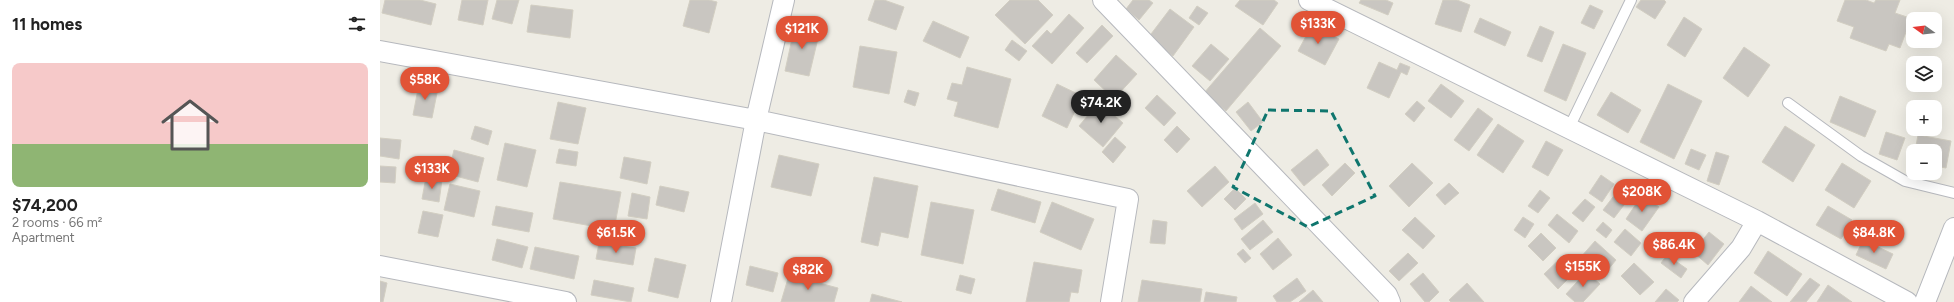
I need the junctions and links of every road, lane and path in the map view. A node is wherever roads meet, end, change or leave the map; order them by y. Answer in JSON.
{"nodes":[{"id":1,"x":784,"y":0,"type":"edge"},
{"id":2,"x":1103,"y":0,"type":"edge"},
{"id":3,"x":1309,"y":0,"type":"edge"},
{"id":4,"x":1631,"y":0,"type":"edge"},
{"id":5,"x":380,"y":51,"type":"edge"},
{"id":6,"x":1788,"y":103,"type":"dead end"},
{"id":7,"x":756,"y":120,"type":"junction"},
{"id":8,"x":1569,"y":128,"type":"junction"},
{"id":9,"x":1954,"y":193,"type":"edge"},
{"id":10,"x":1757,"y":221,"type":"junction"},
{"id":11,"x":1954,"y":228,"type":"edge"},
{"id":12,"x":380,"y":266,"type":"edge"},
{"id":13,"x":566,"y":302,"type":"edge"},
{"id":14,"x":721,"y":302,"type":"edge"},
{"id":15,"x":1111,"y":302,"type":"edge"},
{"id":16,"x":1390,"y":302,"type":"edge"},
{"id":17,"x":1694,"y":302,"type":"edge"},
{"id":18,"x":1907,"y":302,"type":"edge"},
{"id":19,"x":1925,"y":302,"type":"edge"}],
"edges":[{"from":1,"to":7,"type":"street"},
{"from":2,"to":16,"type":"street"},
{"from":3,"to":8,"type":"street"},
{"from":4,"to":8,"type":"lane"},
{"from":5,"to":7,"type":"street"},
{"from":6,"to":9,"type":"lane"},
{"from":7,"to":14,"type":"street"},
{"from":7,"to":15,"type":"street"},
{"from":8,"to":10,"type":"street"},
{"from":10,"to":17,"type":"street"},
{"from":10,"to":18,"type":"street"},
{"from":11,"to":19,"type":"street"},
{"from":12,"to":13,"type":"street"}]}
